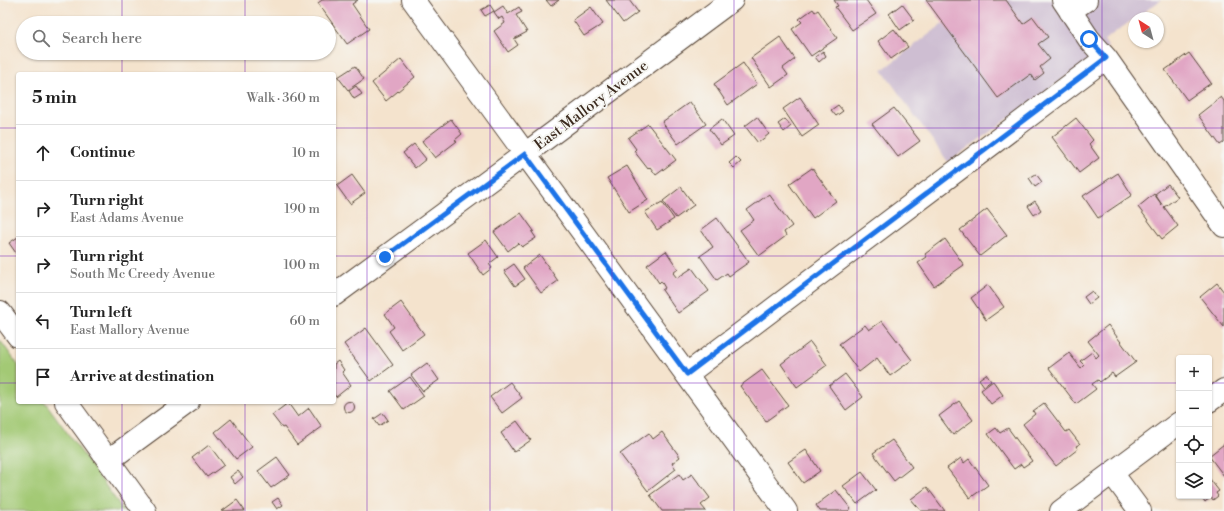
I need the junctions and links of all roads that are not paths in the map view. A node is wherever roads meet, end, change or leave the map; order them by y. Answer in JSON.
{"nodes":[{"id":1,"x":413,"y":0,"type":"edge"},
{"id":2,"x":732,"y":0,"type":"edge"},
{"id":3,"x":1073,"y":4,"type":"edge"},
{"id":4,"x":1106,"y":58,"type":"junction"},
{"id":5,"x":525,"y":154,"type":"junction"},
{"id":6,"x":1224,"y":226,"type":"edge"},
{"id":7,"x":336,"y":294,"type":"edge"},
{"id":8,"x":0,"y":312,"type":"edge"},
{"id":9,"x":16,"y":333,"type":"edge"},
{"id":10,"x":687,"y":374,"type":"junction"},
{"id":11,"x":1224,"y":390,"type":"edge"},
{"id":12,"x":1212,"y":399,"type":"edge"},
{"id":13,"x":67,"y":404,"type":"edge"},
{"id":14,"x":185,"y":404,"type":"edge"},
{"id":15,"x":1176,"y":425,"type":"edge"},
{"id":16,"x":109,"y":460,"type":"junction"},
{"id":17,"x":1112,"y":473,"type":"junction"},
{"id":18,"x":145,"y":511,"type":"edge"},
{"id":19,"x":786,"y":511,"type":"edge"},
{"id":20,"x":1061,"y":511,"type":"edge"},
{"id":21,"x":1140,"y":511,"type":"edge"}],
"edges":[{"from":1,"to":5,"type":"street"},
{"from":2,"to":5,"type":"street","name":"East Mallory Avenue"},
{"from":3,"to":4,"type":"street"},
{"from":4,"to":6,"type":"street"},
{"from":4,"to":10,"type":"street"},
{"from":5,"to":7,"type":"street","name":"East Mallory Avenue"},
{"from":5,"to":10,"type":"street"},
{"from":8,"to":9,"type":"street"},
{"from":10,"to":19,"type":"street"},
{"from":11,"to":12,"type":"street"},
{"from":13,"to":16,"type":"street"},
{"from":14,"to":16,"type":"street"},
{"from":15,"to":17,"type":"street"},
{"from":16,"to":18,"type":"street"},
{"from":17,"to":20,"type":"street"},
{"from":17,"to":21,"type":"street"}]}
